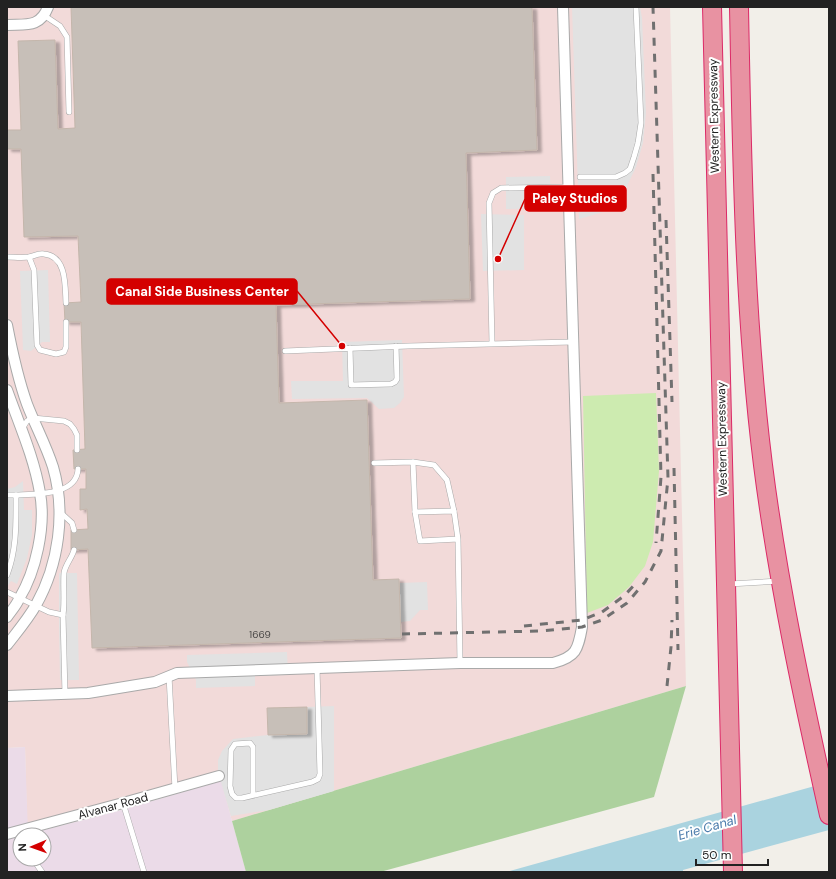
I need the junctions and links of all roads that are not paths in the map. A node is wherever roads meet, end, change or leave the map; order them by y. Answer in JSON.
{"nodes":[{"id":1,"x":563,"y":7,"type":"edge"},
{"id":2,"x":636,"y":7,"type":"edge"},
{"id":3,"x":712,"y":7,"type":"edge"},
{"id":4,"x":739,"y":7,"type":"edge"},
{"id":5,"x":46,"y":11,"type":"edge"},
{"id":6,"x":7,"y":25,"type":"edge"},
{"id":7,"x":70,"y":112,"type":"dead end"},
{"id":8,"x":580,"y":178,"type":"dead end"},
{"id":9,"x":568,"y":187,"type":"junction"},
{"id":10,"x":30,"y":256,"type":"junction"},
{"id":11,"x":7,"y":257,"type":"edge"},
{"id":12,"x":66,"y":303,"type":"dead end"},
{"id":13,"x":66,"y":322,"type":"dead end"},
{"id":14,"x":7,"y":325,"type":"edge"},
{"id":15,"x":573,"y":342,"type":"junction"},
{"id":16,"x":492,"y":343,"type":"junction"},
{"id":17,"x":396,"y":346,"type":"junction"},
{"id":18,"x":350,"y":348,"type":"junction"},
{"id":19,"x":285,"y":351,"type":"dead end"},
{"id":20,"x":7,"y":390,"type":"edge"},
{"id":21,"x":32,"y":418,"type":"junction"},
{"id":22,"x":22,"y":429,"type":"junction"},
{"id":23,"x":77,"y":450,"type":"dead end"},
{"id":24,"x":374,"y":462,"type":"dead end"},
{"id":25,"x":413,"y":462,"type":"junction"},
{"id":26,"x":78,"y":469,"type":"dead end"},
{"id":27,"x":58,"y":491,"type":"junction"},
{"id":28,"x":40,"y":493,"type":"junction"},
{"id":29,"x":16,"y":495,"type":"junction"},
{"id":30,"x":7,"y":496,"type":"edge"},
{"id":31,"x":454,"y":511,"type":"junction"},
{"id":32,"x":59,"y":512,"type":"junction"},
{"id":33,"x":415,"y":512,"type":"junction"},
{"id":34,"x":74,"y":530,"type":"dead end"},
{"id":35,"x":458,"y":539,"type":"junction"},
{"id":36,"x":74,"y":550,"type":"dead end"},
{"id":37,"x":7,"y":575,"type":"edge"},
{"id":38,"x":780,"y":581,"type":"junction"},
{"id":39,"x":726,"y":584,"type":"junction"},
{"id":40,"x":7,"y":592,"type":"edge"},
{"id":41,"x":20,"y":599,"type":"junction"},
{"id":42,"x":36,"y":606,"type":"junction"},
{"id":43,"x":63,"y":615,"type":"junction"},
{"id":44,"x":7,"y":617,"type":"edge"},
{"id":45,"x":7,"y":645,"type":"edge"},
{"id":46,"x":460,"y":663,"type":"junction"},
{"id":47,"x":317,"y":668,"type":"junction"},
{"id":48,"x":169,"y":676,"type":"junction"},
{"id":49,"x":65,"y":695,"type":"junction"},
{"id":50,"x":7,"y":696,"type":"edge"},
{"id":51,"x":230,"y":774,"type":"junction"},
{"id":52,"x":219,"y":776,"type":"joint"},
{"id":53,"x":175,"y":789,"type":"junction"},
{"id":54,"x":254,"y":795,"type":"junction"},
{"id":55,"x":123,"y":803,"type":"junction"},
{"id":56,"x":829,"y":815,"type":"edge"},
{"id":57,"x":44,"y":827,"type":"edge"},
{"id":58,"x":144,"y":872,"type":"edge"},
{"id":59,"x":733,"y":872,"type":"edge"}],
"edges":[{"from":1,"to":9,"type":"street"},
{"from":2,"to":8,"type":"lane"},
{"from":3,"to":39,"type":"highway","name":"Western Expressway"},
{"from":4,"to":38,"type":"highway"},
{"from":5,"to":6,"type":"street"},
{"from":5,"to":7,"type":"lane"},
{"from":9,"to":15,"type":"street"},
{"from":9,"to":16,"type":"lane"},
{"from":10,"to":11,"type":"lane"},
{"from":10,"to":12,"type":"lane"},
{"from":10,"to":13,"type":"lane"},
{"from":14,"to":21,"type":"street"},
{"from":15,"to":16,"type":"lane"},
{"from":15,"to":46,"type":"street"},
{"from":16,"to":17,"type":"lane"},
{"from":17,"to":18,"type":"lane"},
{"from":17,"to":18,"type":"lane"},
{"from":18,"to":19,"type":"lane"},
{"from":20,"to":22,"type":"street"},
{"from":21,"to":22,"type":"lane"},
{"from":21,"to":23,"type":"lane"},
{"from":21,"to":27,"type":"street"},
{"from":22,"to":28,"type":"street"},
{"from":24,"to":25,"type":"lane"},
{"from":25,"to":31,"type":"lane"},
{"from":25,"to":33,"type":"lane"},
{"from":26,"to":27,"type":"lane"},
{"from":27,"to":28,"type":"lane"},
{"from":27,"to":32,"type":"street"},
{"from":28,"to":29,"type":"lane"},
{"from":28,"to":41,"type":"street"},
{"from":29,"to":30,"type":"lane"},
{"from":29,"to":37,"type":"lane"},
{"from":31,"to":33,"type":"lane"},
{"from":31,"to":35,"type":"lane"},
{"from":32,"to":34,"type":"lane"},
{"from":32,"to":42,"type":"street"},
{"from":33,"to":35,"type":"lane"},
{"from":35,"to":46,"type":"lane"},
{"from":36,"to":43,"type":"lane"},
{"from":38,"to":39,"type":"lane"},
{"from":38,"to":56,"type":"highway"},
{"from":39,"to":59,"type":"highway","name":"Western Expressway"},
{"from":40,"to":41,"type":"lane"},
{"from":41,"to":42,"type":"lane"},
{"from":41,"to":44,"type":"street"},
{"from":42,"to":43,"type":"lane"},
{"from":42,"to":45,"type":"street"},
{"from":43,"to":49,"type":"lane"},
{"from":46,"to":47,"type":"street"},
{"from":47,"to":48,"type":"street"},
{"from":47,"to":54,"type":"lane"},
{"from":48,"to":49,"type":"street"},
{"from":48,"to":53,"type":"lane"},
{"from":49,"to":50,"type":"street"},
{"from":51,"to":52,"type":"lane"},
{"from":51,"to":54,"type":"lane"},
{"from":51,"to":54,"type":"lane"},
{"from":52,"to":53,"type":"street","name":"Alvanar Road"},
{"from":53,"to":55,"type":"street","name":"Alvanar Road"},
{"from":55,"to":57,"type":"street","name":"Alvanar Road"},
{"from":55,"to":58,"type":"lane"}]}
